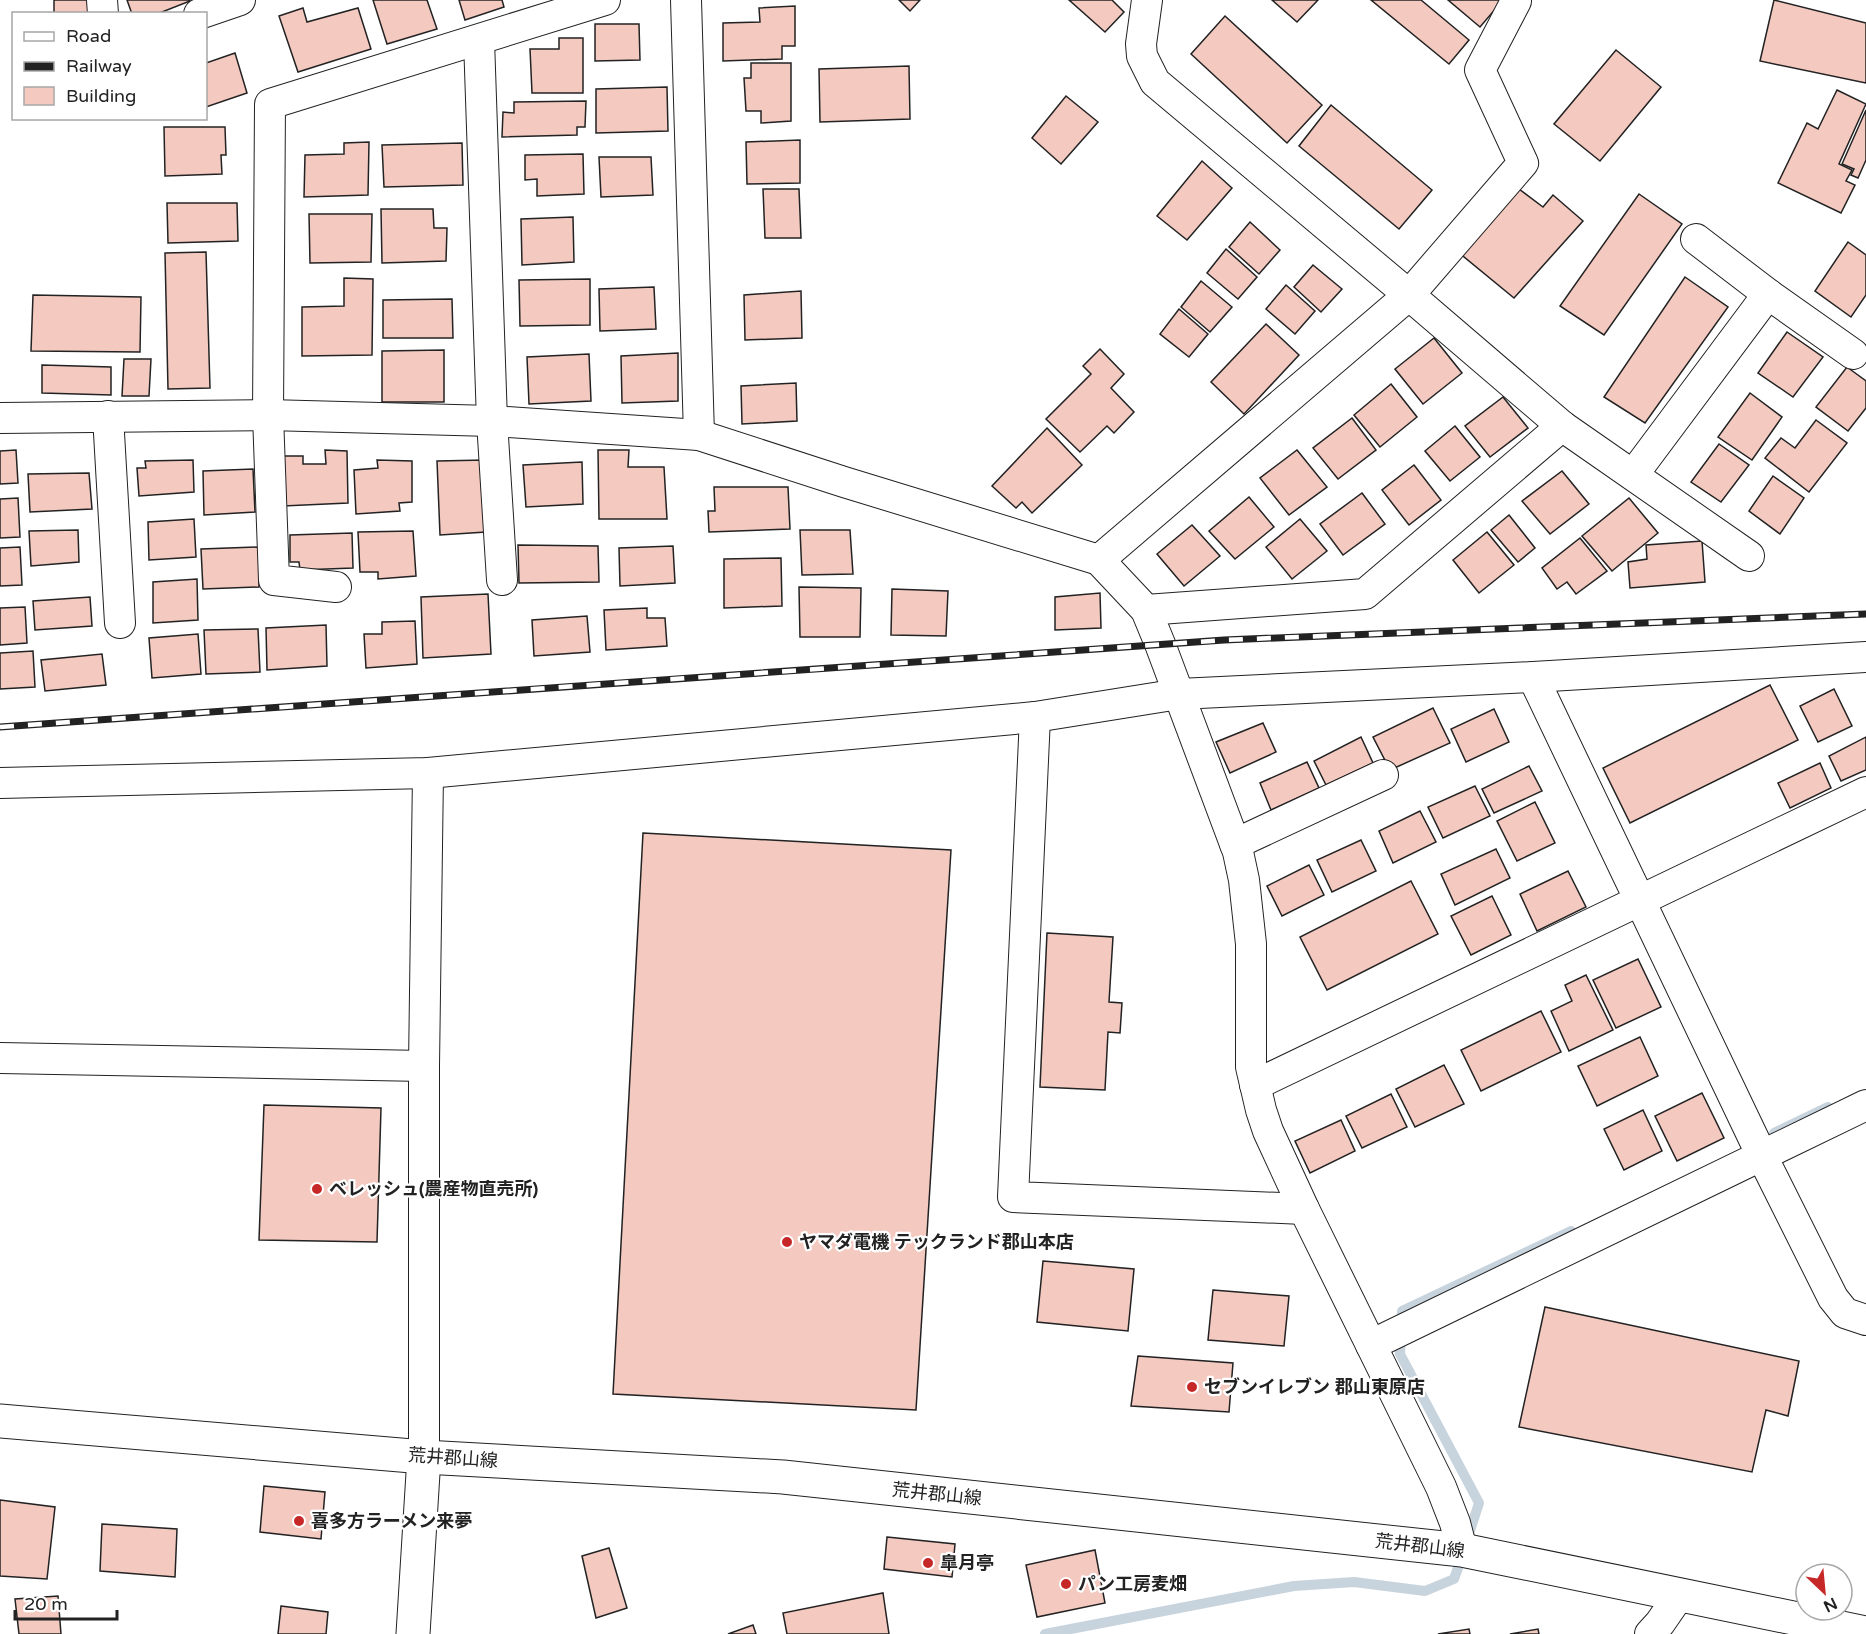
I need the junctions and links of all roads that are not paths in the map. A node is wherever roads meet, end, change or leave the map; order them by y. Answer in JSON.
{"nodes":[{"id":1,"x":240,"y":0,"type":"edge"},
{"id":2,"x":605,"y":0,"type":"edge"},
{"id":3,"x":686,"y":0,"type":"edge"},
{"id":4,"x":1148,"y":0,"type":"edge"},
{"id":5,"x":1516,"y":2,"type":"dead end"},
{"id":6,"x":205,"y":12,"type":"edge"},
{"id":7,"x":479,"y":40,"type":"junction"},
{"id":8,"x":1696,"y":239,"type":"dead end"},
{"id":9,"x":1768,"y":294,"type":"junction"},
{"id":10,"x":1409,"y":295,"type":"junction"},
{"id":11,"x":1853,"y":354,"type":"dead end"},
{"id":12,"x":268,"y":415,"type":"junction"},
{"id":13,"x":108,"y":416,"type":"junction"},
{"id":14,"x":0,"y":418,"type":"edge"},
{"id":15,"x":492,"y":421,"type":"junction"},
{"id":16,"x":1562,"y":426,"type":"junction"},
{"id":17,"x":699,"y":435,"type":"junction"},
{"id":18,"x":1633,"y":475,"type":"junction"},
{"id":19,"x":1749,"y":556,"type":"dead end"},
{"id":20,"x":1099,"y":560,"type":"junction"},
{"id":21,"x":502,"y":580,"type":"dead end"},
{"id":22,"x":336,"y":587,"type":"dead end"},
{"id":23,"x":1146,"y":610,"type":"junction"},
{"id":24,"x":120,"y":623,"type":"dead end"},
{"id":25,"x":1866,"y":657,"type":"edge"},
{"id":26,"x":1533,"y":677,"type":"junction"},
{"id":27,"x":1179,"y":694,"type":"junction"},
{"id":28,"x":1035,"y":717,"type":"junction"},
{"id":29,"x":428,"y":773,"type":"junction"},
{"id":30,"x":1383,"y":775,"type":"dead end"},
{"id":31,"x":0,"y":783,"type":"edge"},
{"id":32,"x":1866,"y":792,"type":"edge"},
{"id":33,"x":1235,"y":844,"type":"junction"},
{"id":34,"x":1639,"y":900,"type":"junction"},
{"id":35,"x":0,"y":1058,"type":"edge"},
{"id":36,"x":424,"y":1066,"type":"junction"},
{"id":37,"x":1255,"y":1085,"type":"junction"},
{"id":38,"x":1866,"y":1105,"type":"edge"},
{"id":39,"x":1762,"y":1156,"type":"junction"},
{"id":40,"x":1304,"y":1209,"type":"junction"},
{"id":41,"x":1866,"y":1320,"type":"edge"},
{"id":42,"x":1371,"y":1345,"type":"junction"},
{"id":43,"x":0,"y":1422,"type":"edge"},
{"id":44,"x":424,"y":1457,"type":"junction"},
{"id":45,"x":1462,"y":1550,"type":"junction"},
{"id":46,"x":1680,"y":1594,"type":"junction"},
{"id":47,"x":1866,"y":1633,"type":"edge"},
{"id":48,"x":413,"y":1634,"type":"edge"},
{"id":49,"x":1650,"y":1634,"type":"edge"}],
"edges":[{"from":1,"to":6,"type":"street"},
{"from":2,"to":7,"type":"street"},
{"from":3,"to":17,"type":"street"},
{"from":4,"to":10,"type":"street"},
{"from":5,"to":10,"type":"street"},
{"from":7,"to":12,"type":"street"},
{"from":7,"to":15,"type":"street"},
{"from":8,"to":9,"type":"street"},
{"from":9,"to":11,"type":"street"},
{"from":9,"to":18,"type":"street"},
{"from":10,"to":16,"type":"street"},
{"from":10,"to":20,"type":"street"},
{"from":12,"to":13,"type":"street"},
{"from":12,"to":15,"type":"street"},
{"from":12,"to":22,"type":"street"},
{"from":13,"to":14,"type":"street"},
{"from":13,"to":24,"type":"street"},
{"from":15,"to":17,"type":"street"},
{"from":15,"to":21,"type":"street"},
{"from":16,"to":18,"type":"street"},
{"from":16,"to":23,"type":"street"},
{"from":17,"to":20,"type":"street"},
{"from":18,"to":19,"type":"street"},
{"from":20,"to":23,"type":"street"},
{"from":23,"to":27,"type":"street"},
{"from":25,"to":26,"type":"street"},
{"from":26,"to":27,"type":"street"},
{"from":26,"to":34,"type":"street"},
{"from":27,"to":28,"type":"street"},
{"from":27,"to":33,"type":"street"},
{"from":28,"to":29,"type":"street"},
{"from":28,"to":40,"type":"street"},
{"from":29,"to":31,"type":"street"},
{"from":29,"to":36,"type":"street"},
{"from":30,"to":33,"type":"street"},
{"from":32,"to":34,"type":"street"},
{"from":33,"to":37,"type":"street"},
{"from":34,"to":37,"type":"street"},
{"from":34,"to":39,"type":"street"},
{"from":35,"to":36,"type":"street"},
{"from":36,"to":44,"type":"street"},
{"from":37,"to":40,"type":"street"},
{"from":38,"to":39,"type":"street"},
{"from":39,"to":41,"type":"street"},
{"from":39,"to":42,"type":"street"},
{"from":40,"to":42,"type":"street"},
{"from":42,"to":45,"type":"street"},
{"from":43,"to":44,"type":"main road","name":"荒井郡山線"},
{"from":44,"to":45,"type":"main road","name":"荒井郡山線"},
{"from":44,"to":48,"type":"main road"},
{"from":45,"to":46,"type":"main road","name":"荒井郡山線"},
{"from":46,"to":47,"type":"main road","name":"荒井郡山線"},
{"from":46,"to":49,"type":"street"}]}
